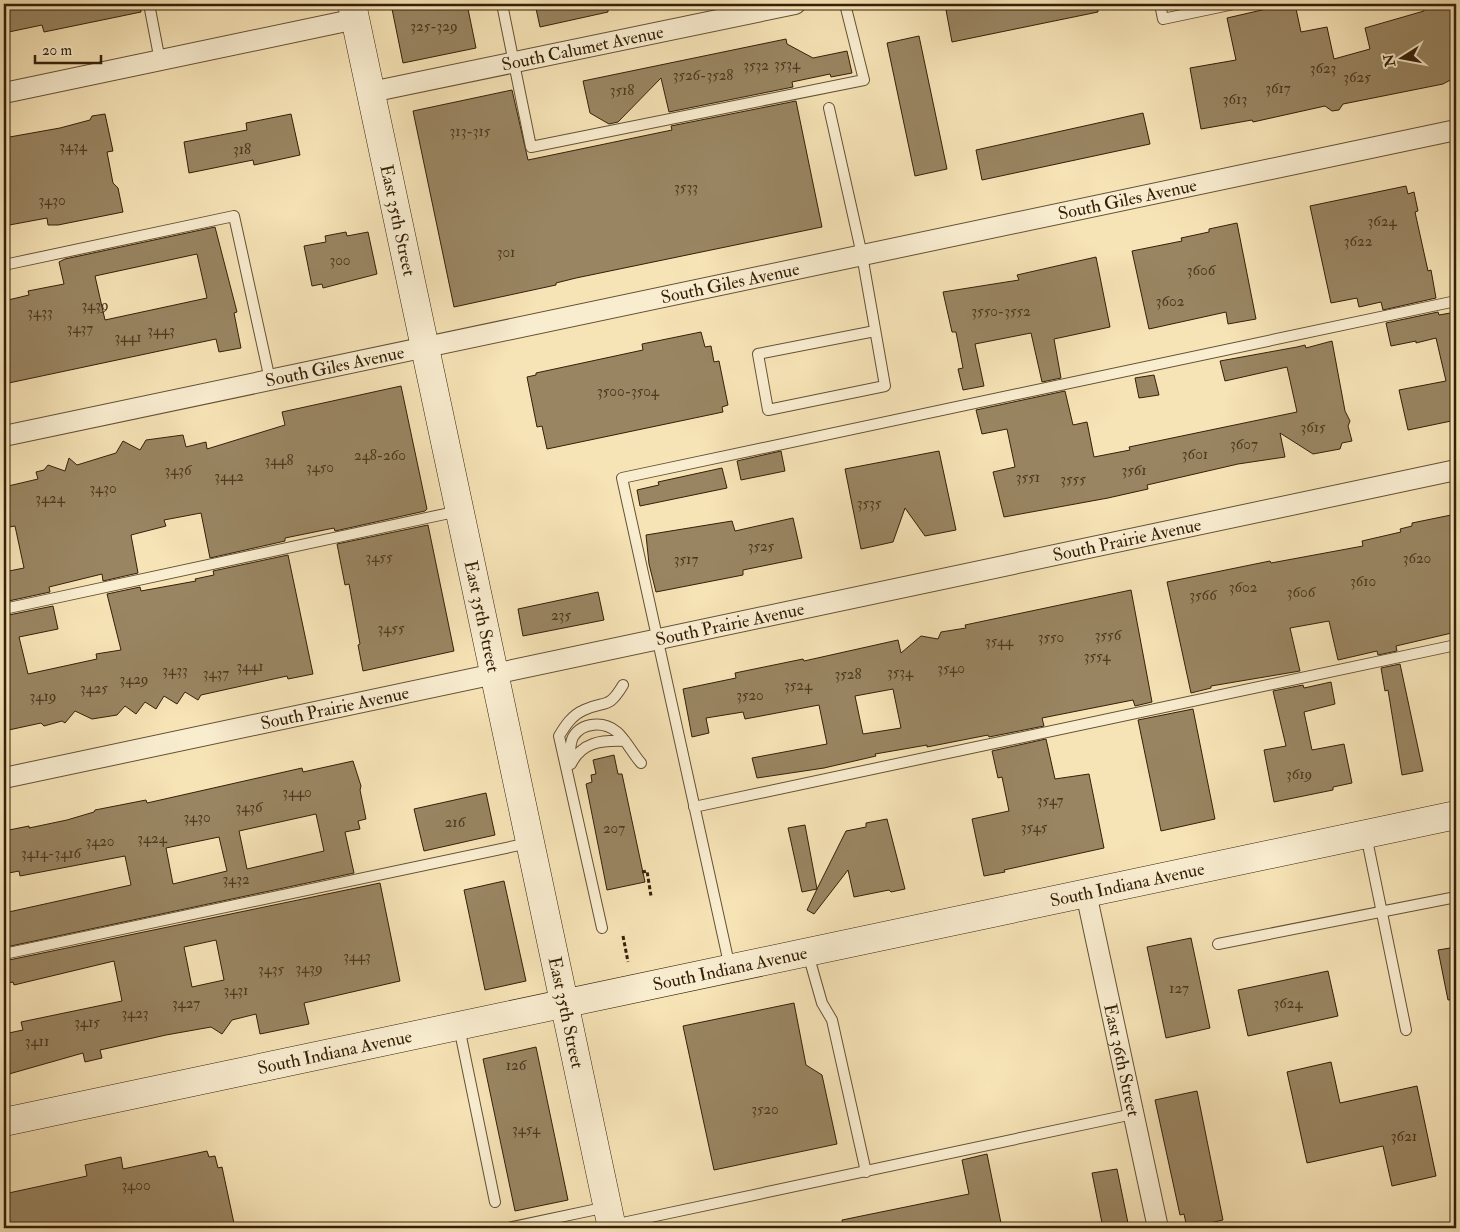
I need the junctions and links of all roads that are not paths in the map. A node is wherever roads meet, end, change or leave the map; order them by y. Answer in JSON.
{"nodes":[{"id":1,"x":149,"y":4,"type":"edge"},
{"id":2,"x":502,"y":4,"type":"edge"},
{"id":3,"x":795,"y":4,"type":"edge"},
{"id":4,"x":845,"y":4,"type":"edge"},
{"id":5,"x":1160,"y":4,"type":"edge"},
{"id":6,"x":1234,"y":4,"type":"edge"},
{"id":7,"x":354,"y":12,"type":"edge"},
{"id":8,"x":160,"y":60,"type":"junction"},
{"id":9,"x":514,"y":62,"type":"junction"},
{"id":10,"x":371,"y":92,"type":"junction"},
{"id":11,"x":4,"y":93,"type":"edge"},
{"id":12,"x":829,"y":108,"type":"dead end"},
{"id":13,"x":1456,"y":130,"type":"edge"},
{"id":14,"x":862,"y":255,"type":"junction"},
{"id":15,"x":4,"y":265,"type":"edge"},
{"id":16,"x":1456,"y":300,"type":"edge"},
{"id":17,"x":875,"y":331,"type":"junction"},
{"id":18,"x":426,"y":347,"type":"junction"},
{"id":19,"x":270,"y":380,"type":"junction"},
{"id":20,"x":4,"y":436,"type":"edge"},
{"id":21,"x":1456,"y":470,"type":"edge"},
{"id":22,"x":460,"y":511,"type":"junction"},
{"id":23,"x":4,"y":609,"type":"edge"},
{"id":24,"x":658,"y":640,"type":"junction"},
{"id":25,"x":1456,"y":645,"type":"edge"},
{"id":26,"x":495,"y":674,"type":"junction"},
{"id":27,"x":623,"y":685,"type":"dead end"},
{"id":28,"x":624,"y":742,"type":"junction"},
{"id":29,"x":640,"y":763,"type":"dead end"},
{"id":30,"x":570,"y":766,"type":"junction"},
{"id":31,"x":4,"y":778,"type":"edge"},
{"id":32,"x":570,"y":784,"type":"junction"},
{"id":33,"x":694,"y":807,"type":"junction"},
{"id":34,"x":1456,"y":815,"type":"edge"},
{"id":35,"x":1365,"y":834,"type":"junction"},
{"id":36,"x":531,"y":842,"type":"junction"},
{"id":37,"x":1086,"y":893,"type":"junction"},
{"id":38,"x":1456,"y":897,"type":"edge"},
{"id":39,"x":1382,"y":912,"type":"junction"},
{"id":40,"x":602,"y":928,"type":"dead end"},
{"id":41,"x":1218,"y":944,"type":"dead end"},
{"id":42,"x":807,"y":952,"type":"junction"},
{"id":43,"x":4,"y":954,"type":"edge"},
{"id":44,"x":730,"y":968,"type":"junction"},
{"id":45,"x":565,"y":1003,"type":"junction"},
{"id":46,"x":458,"y":1026,"type":"junction"},
{"id":47,"x":1406,"y":1030,"type":"dead end"},
{"id":48,"x":1133,"y":1114,"type":"junction"},
{"id":49,"x":4,"y":1122,"type":"edge"},
{"id":50,"x":866,"y":1172,"type":"junction"},
{"id":51,"x":495,"y":1202,"type":"dead end"},
{"id":52,"x":610,"y":1220,"type":"edge"},
{"id":53,"x":508,"y":1228,"type":"edge"},
{"id":54,"x":1158,"y":1228,"type":"edge"}],
"edges":[{"from":1,"to":8,"type":"lane"},
{"from":2,"to":9,"type":"lane"},
{"from":3,"to":9,"type":"street","name":"South Calumet Avenue"},
{"from":4,"to":9,"type":"lane"},
{"from":5,"to":6,"type":"lane"},
{"from":7,"to":8,"type":"street"},
{"from":7,"to":10,"type":"street","name":"East 35th Street"},
{"from":8,"to":11,"type":"street"},
{"from":9,"to":10,"type":"street","name":"South Calumet Avenue"},
{"from":10,"to":18,"type":"street","name":"East 35th Street"},
{"from":12,"to":14,"type":"lane"},
{"from":13,"to":14,"type":"street","name":"South Giles Avenue"},
{"from":14,"to":17,"type":"lane"},
{"from":14,"to":18,"type":"street","name":"South Giles Avenue"},
{"from":15,"to":19,"type":"lane"},
{"from":16,"to":24,"type":"lane"},
{"from":17,"to":17,"type":"lane"},
{"from":18,"to":19,"type":"street","name":"South Giles Avenue"},
{"from":18,"to":22,"type":"street","name":"East 35th Street"},
{"from":19,"to":20,"type":"street","name":"South Giles Avenue"},
{"from":21,"to":24,"type":"street","name":"South Prairie Avenue"},
{"from":22,"to":23,"type":"lane"},
{"from":22,"to":26,"type":"street","name":"East 35th Street"},
{"from":24,"to":26,"type":"street","name":"South Prairie Avenue"},
{"from":24,"to":33,"type":"lane"},
{"from":25,"to":33,"type":"lane"},
{"from":26,"to":31,"type":"street","name":"South Prairie Avenue"},
{"from":26,"to":36,"type":"street","name":"East 35th Street"},
{"from":27,"to":32,"type":"lane"},
{"from":28,"to":29,"type":"lane"},
{"from":28,"to":30,"type":"lane"},
{"from":28,"to":30,"type":"lane"},
{"from":30,"to":32,"type":"lane"},
{"from":32,"to":40,"type":"lane"},
{"from":33,"to":44,"type":"lane"},
{"from":34,"to":35,"type":"street","name":"South Indiana Avenue"},
{"from":35,"to":37,"type":"street","name":"South Indiana Avenue"},
{"from":35,"to":39,"type":"lane"},
{"from":36,"to":43,"type":"lane"},
{"from":36,"to":45,"type":"street","name":"East 35th Street"},
{"from":37,"to":42,"type":"street","name":"South Indiana Avenue"},
{"from":37,"to":48,"type":"street","name":"East 36th Street"},
{"from":38,"to":39,"type":"lane"},
{"from":39,"to":41,"type":"lane"},
{"from":39,"to":47,"type":"lane"},
{"from":42,"to":44,"type":"street","name":"South Indiana Avenue"},
{"from":42,"to":50,"type":"lane"},
{"from":44,"to":45,"type":"street","name":"South Indiana Avenue"},
{"from":45,"to":46,"type":"street","name":"South Indiana Avenue"},
{"from":45,"to":52,"type":"street","name":"East 35th Street"},
{"from":46,"to":49,"type":"street","name":"South Indiana Avenue"},
{"from":46,"to":51,"type":"lane"},
{"from":48,"to":50,"type":"lane"},
{"from":48,"to":54,"type":"street","name":"East 36th Street"},
{"from":50,"to":52,"type":"lane"},
{"from":52,"to":53,"type":"lane"}]}
